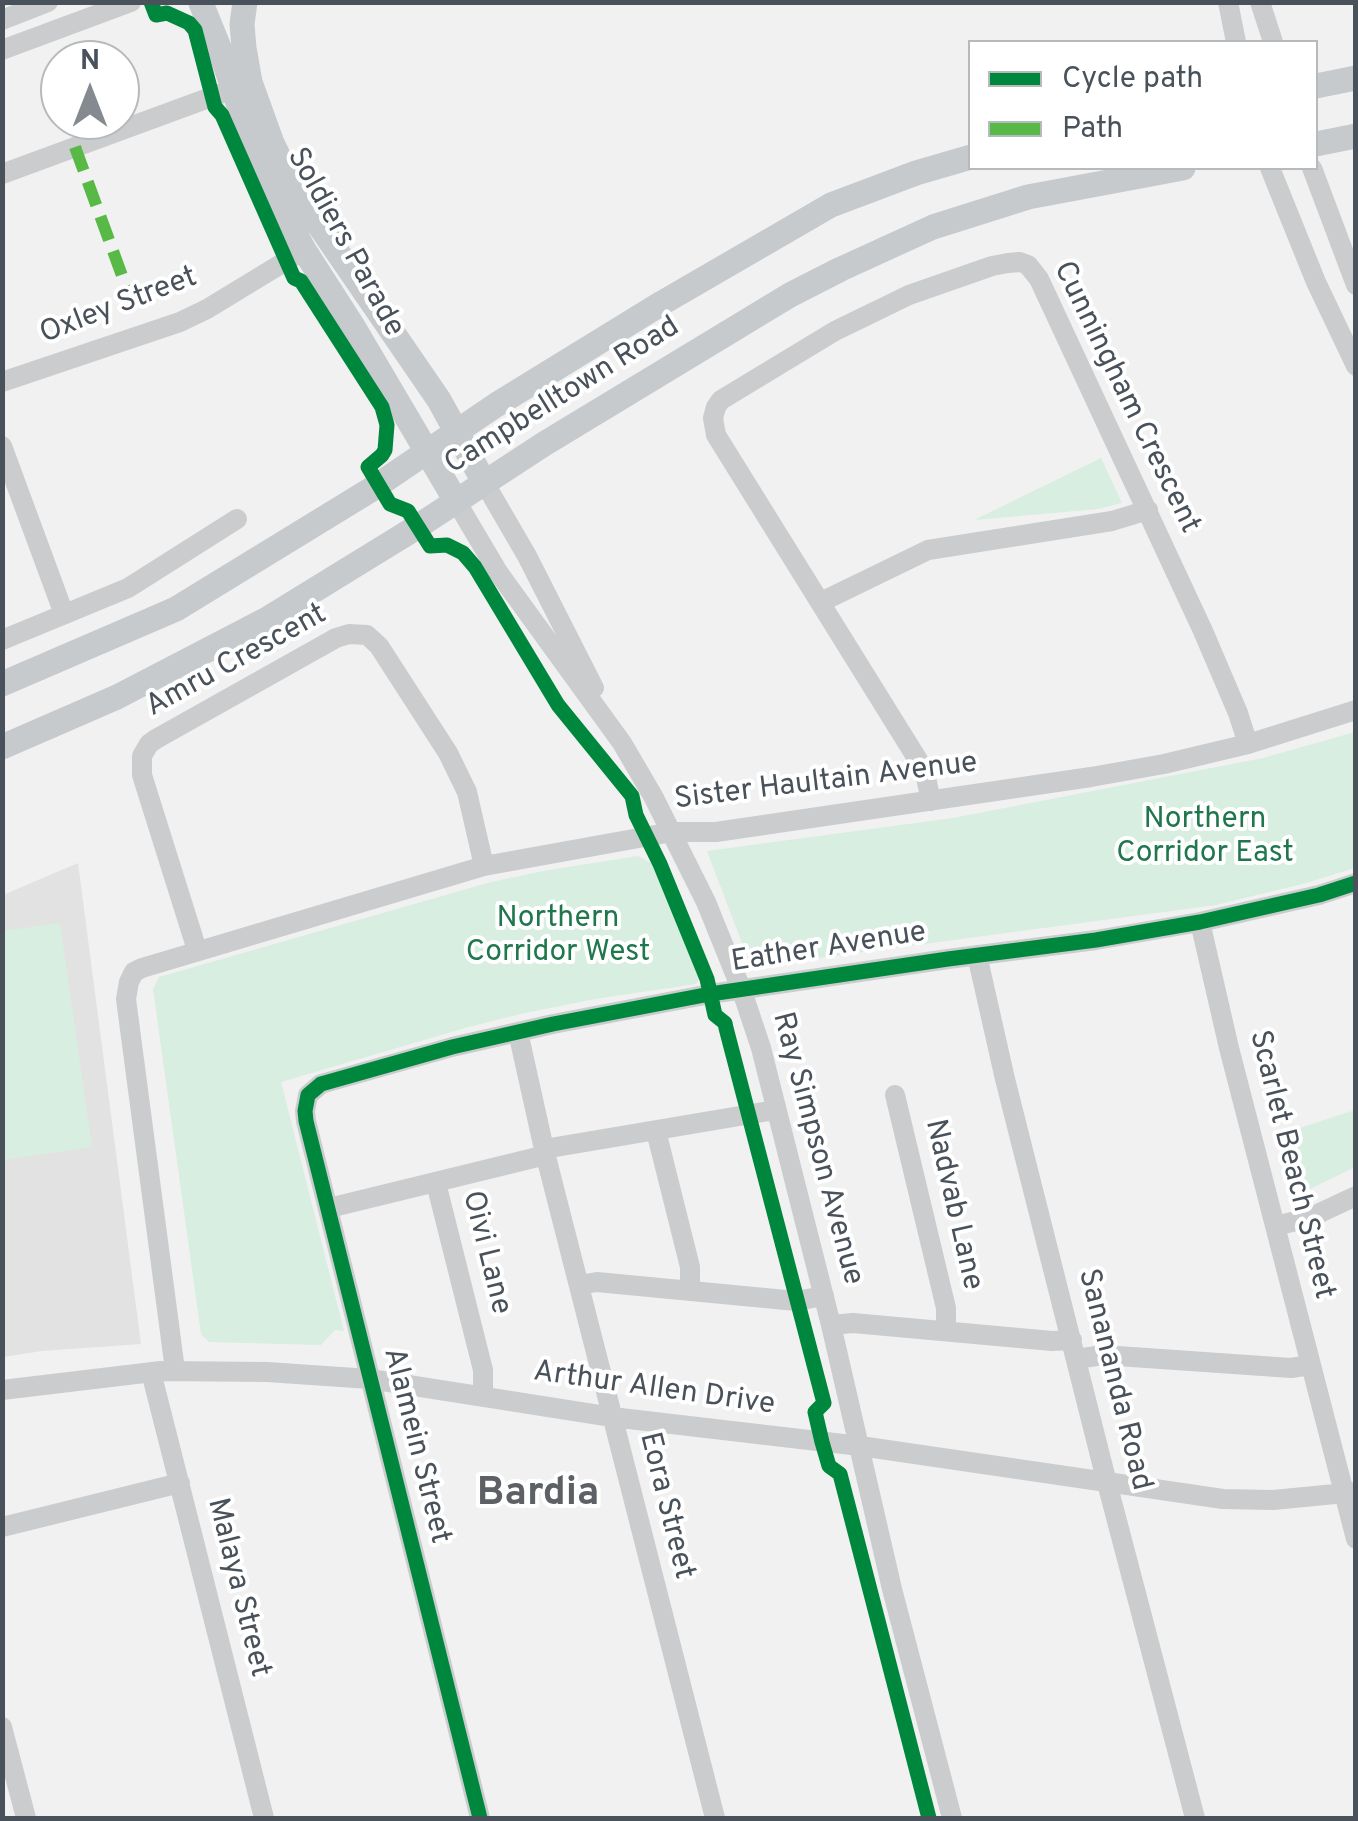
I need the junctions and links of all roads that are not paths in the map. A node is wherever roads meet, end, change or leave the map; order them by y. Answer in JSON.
{"nodes":[{"id":1,"x":48,"y":2,"type":"edge"},
{"id":2,"x":130,"y":2,"type":"edge"},
{"id":3,"x":201,"y":2,"type":"edge"},
{"id":4,"x":242,"y":2,"type":"edge"},
{"id":5,"x":1228,"y":2,"type":"edge"},
{"id":6,"x":1260,"y":2,"type":"edge"},
{"id":7,"x":2,"y":20,"type":"edge"},
{"id":8,"x":1236,"y":40,"type":"edge"},
{"id":9,"x":1272,"y":40,"type":"edge"},
{"id":10,"x":2,"y":50,"type":"edge"},
{"id":11,"x":1356,"y":78,"type":"edge"},
{"id":12,"x":1318,"y":86,"type":"edge"},
{"id":13,"x":233,"y":89,"type":"junction"},
{"id":14,"x":1356,"y":136,"type":"edge"},
{"id":15,"x":1318,"y":144,"type":"edge"},
{"id":16,"x":968,"y":158,"type":"edge"},
{"id":17,"x":281,"y":162,"type":"junction"},
{"id":18,"x":1171,"y":170,"type":"edge"},
{"id":19,"x":1271,"y":170,"type":"edge"},
{"id":20,"x":1313,"y":170,"type":"edge"},
{"id":21,"x":2,"y":174,"type":"edge"},
{"id":22,"x":304,"y":250,"type":"junction"},
{"id":23,"x":1356,"y":285,"type":"edge"},
{"id":24,"x":1356,"y":366,"type":"edge"},
{"id":25,"x":2,"y":382,"type":"edge"},
{"id":26,"x":456,"y":431,"type":"junction"},
{"id":27,"x":2,"y":446,"type":"edge"},
{"id":28,"x":427,"y":450,"type":"junction"},
{"id":29,"x":484,"y":482,"type":"junction"},
{"id":30,"x":456,"y":501,"type":"junction"},
{"id":31,"x":1148,"y":510,"type":"junction"},
{"id":32,"x":237,"y":519,"type":"dead end"},
{"id":33,"x":821,"y":602,"type":"junction"},
{"id":34,"x":64,"y":614,"type":"junction"},
{"id":35,"x":2,"y":640,"type":"edge"},
{"id":36,"x":2,"y":684,"type":"edge"},
{"id":37,"x":1356,"y":710,"type":"edge"},
{"id":38,"x":622,"y":743,"type":"junction"},
{"id":39,"x":1248,"y":744,"type":"junction"},
{"id":40,"x":2,"y":747,"type":"edge"},
{"id":41,"x":931,"y":801,"type":"junction"},
{"id":42,"x":672,"y":832,"type":"junction"},
{"id":43,"x":484,"y":866,"type":"junction"},
{"id":44,"x":1356,"y":883,"type":"edge"},
{"id":45,"x":1200,"y":922,"type":"junction"},
{"id":46,"x":197,"y":950,"type":"junction"},
{"id":47,"x":976,"y":955,"type":"junction"},
{"id":48,"x":742,"y":991,"type":"junction"},
{"id":49,"x":518,"y":1032,"type":"junction"},
{"id":50,"x":315,"y":1088,"type":"joint"},
{"id":51,"x":895,"y":1095,"type":"dead end"},
{"id":52,"x":776,"y":1110,"type":"junction"},
{"id":53,"x":656,"y":1131,"type":"junction"},
{"id":54,"x":545,"y":1152,"type":"junction"},
{"id":55,"x":436,"y":1183,"type":"junction"},
{"id":56,"x":1356,"y":1196,"type":"edge"},
{"id":57,"x":328,"y":1208,"type":"junction"},
{"id":58,"x":1275,"y":1226,"type":"junction"},
{"id":59,"x":579,"y":1285,"type":"junction"},
{"id":60,"x":690,"y":1289,"type":"junction"},
{"id":61,"x":824,"y":1296,"type":"junction"},
{"id":62,"x":831,"y":1325,"type":"junction"},
{"id":63,"x":946,"y":1330,"type":"junction"},
{"id":64,"x":1074,"y":1350,"type":"junction"},
{"id":65,"x":1310,"y":1365,"type":"junction"},
{"id":66,"x":175,"y":1370,"type":"junction"},
{"id":67,"x":150,"y":1372,"type":"junction"},
{"id":68,"x":370,"y":1379,"type":"junction"},
{"id":69,"x":2,"y":1390,"type":"edge"},
{"id":70,"x":484,"y":1396,"type":"junction"},
{"id":71,"x":612,"y":1417,"type":"junction"},
{"id":72,"x":860,"y":1446,"type":"junction"},
{"id":73,"x":180,"y":1482,"type":"junction"},
{"id":74,"x":1108,"y":1483,"type":"junction"},
{"id":75,"x":1350,"y":1493,"type":"edge"},
{"id":76,"x":2,"y":1527,"type":"edge"},
{"id":77,"x":1356,"y":1540,"type":"edge"},
{"id":78,"x":2,"y":1727,"type":"edge"},
{"id":79,"x":9,"y":1778,"type":"edge"},
{"id":80,"x":26,"y":1818,"type":"edge"},
{"id":81,"x":264,"y":1818,"type":"edge"},
{"id":82,"x":480,"y":1818,"type":"edge"},
{"id":83,"x":715,"y":1818,"type":"edge"},
{"id":84,"x":952,"y":1818,"type":"edge"},
{"id":85,"x":1195,"y":1818,"type":"edge"}],
"edges":[{"from":1,"to":7,"type":"street"},
{"from":2,"to":10,"type":"street"},
{"from":3,"to":4,"type":"main road"},
{"from":3,"to":13,"type":"main road","name":"Soldiers Parade"},
{"from":4,"to":17,"type":"main road","name":"Soldiers Parade"},
{"from":5,"to":8,"type":"street"},
{"from":6,"to":9,"type":"street"},
{"from":11,"to":12,"type":"main road"},
{"from":13,"to":21,"type":"street"},
{"from":13,"to":22,"type":"main road","name":"Soldiers Parade"},
{"from":14,"to":15,"type":"main road"},
{"from":16,"to":26,"type":"main road","name":"Campbelltown Road"},
{"from":17,"to":22,"type":"main road"},
{"from":17,"to":26,"type":"main road","name":"Soldiers Parade"},
{"from":18,"to":29,"type":"main road","name":"Campbelltown Road"},
{"from":19,"to":24,"type":"street"},
{"from":20,"to":23,"type":"street"},
{"from":22,"to":25,"type":"street","name":"Oxley Street"},
{"from":22,"to":28,"type":"main road","name":"Soldiers Parade"},
{"from":26,"to":28,"type":"main road","name":"Campbelltown Road"},
{"from":26,"to":29,"type":"main road","name":"Soldiers Parade"},
{"from":27,"to":34,"type":"street"},
{"from":28,"to":30,"type":"main road","name":"Soldiers Parade"},
{"from":28,"to":36,"type":"main road","name":"Campbelltown Road"},
{"from":29,"to":30,"type":"main road","name":"Campbelltown Road"},
{"from":29,"to":38,"type":"street"},
{"from":30,"to":38,"type":"street","name":"Ray Simpson Avenue"},
{"from":30,"to":40,"type":"main road","name":"Campbelltown Road"},
{"from":31,"to":33,"type":"street"},
{"from":31,"to":33,"type":"street","name":"Cunningham Crescent"},
{"from":31,"to":39,"type":"street","name":"Cunningham Crescent"},
{"from":32,"to":34,"type":"street"},
{"from":33,"to":41,"type":"street","name":"Cunningham Crescent"},
{"from":34,"to":35,"type":"street"},
{"from":37,"to":39,"type":"street","name":"Sister Haultain Avenue"},
{"from":38,"to":42,"type":"street","name":"Ray Simpson Avenue"},
{"from":39,"to":41,"type":"street","name":"Sister Haultain Avenue"},
{"from":41,"to":42,"type":"street","name":"Sister Haultain Avenue"},
{"from":42,"to":43,"type":"street","name":"Sister Haultain Avenue"},
{"from":42,"to":48,"type":"street","name":"Ray Simpson Avenue"},
{"from":43,"to":46,"type":"street","name":"Sister Haultain Avenue"},
{"from":43,"to":46,"type":"street","name":"Amru Crescent"},
{"from":44,"to":45,"type":"street","name":"Eather Avenue"},
{"from":45,"to":47,"type":"street","name":"Eather Avenue"},
{"from":45,"to":58,"type":"street","name":"Scarlet Beach Street"},
{"from":46,"to":66,"type":"street","name":"Sister Haultain Avenue"},
{"from":47,"to":48,"type":"street","name":"Eather Avenue"},
{"from":47,"to":64,"type":"street","name":"Sanananda Road"},
{"from":48,"to":49,"type":"street","name":"Eather Avenue"},
{"from":48,"to":52,"type":"street","name":"Ray Simpson Avenue"},
{"from":49,"to":50,"type":"street","name":"Eather Avenue"},
{"from":49,"to":54,"type":"street","name":"Eora Street"},
{"from":50,"to":57,"type":"street","name":"Alamein Street"},
{"from":51,"to":63,"type":"street","name":"Nadvab Lane"},
{"from":52,"to":53,"type":"street"},
{"from":52,"to":61,"type":"street","name":"Ray Simpson Avenue"},
{"from":53,"to":54,"type":"street"},
{"from":53,"to":60,"type":"street"},
{"from":54,"to":55,"type":"street"},
{"from":54,"to":59,"type":"street","name":"Eora Street"},
{"from":55,"to":57,"type":"street"},
{"from":55,"to":70,"type":"street","name":"Oivi Lane"},
{"from":56,"to":58,"type":"street"},
{"from":57,"to":68,"type":"street","name":"Alamein Street"},
{"from":58,"to":65,"type":"street","name":"Scarlet Beach Street"},
{"from":59,"to":60,"type":"street"},
{"from":59,"to":71,"type":"street","name":"Eora Street"},
{"from":60,"to":61,"type":"street"},
{"from":61,"to":62,"type":"street","name":"Ray Simpson Avenue"},
{"from":62,"to":63,"type":"street"},
{"from":62,"to":72,"type":"street","name":"Ray Simpson Avenue"},
{"from":63,"to":64,"type":"street"},
{"from":64,"to":65,"type":"street"},
{"from":64,"to":74,"type":"street","name":"Sanananda Road"},
{"from":65,"to":75,"type":"street","name":"Scarlet Beach Street"},
{"from":66,"to":67,"type":"street","name":"Arthur Allen Drive"},
{"from":66,"to":68,"type":"street","name":"Arthur Allen Drive"},
{"from":67,"to":69,"type":"street","name":"Arthur Allen Drive"},
{"from":67,"to":73,"type":"street","name":"Malaya Street"},
{"from":68,"to":70,"type":"street","name":"Arthur Allen Drive"},
{"from":68,"to":82,"type":"street","name":"Alamein Street"},
{"from":70,"to":71,"type":"street","name":"Arthur Allen Drive"},
{"from":71,"to":72,"type":"street","name":"Arthur Allen Drive"},
{"from":71,"to":83,"type":"street","name":"Eora Street"},
{"from":72,"to":74,"type":"street","name":"Arthur Allen Drive"},
{"from":72,"to":84,"type":"street","name":"Ray Simpson Avenue"},
{"from":73,"to":76,"type":"street"},
{"from":73,"to":81,"type":"street","name":"Malaya Street"},
{"from":74,"to":75,"type":"street","name":"Arthur Allen Drive"},
{"from":74,"to":85,"type":"street","name":"Sanananda Road"},
{"from":75,"to":77,"type":"street","name":"Scarlet Beach Street"},
{"from":78,"to":79,"type":"street"},
{"from":79,"to":80,"type":"street"}]}
